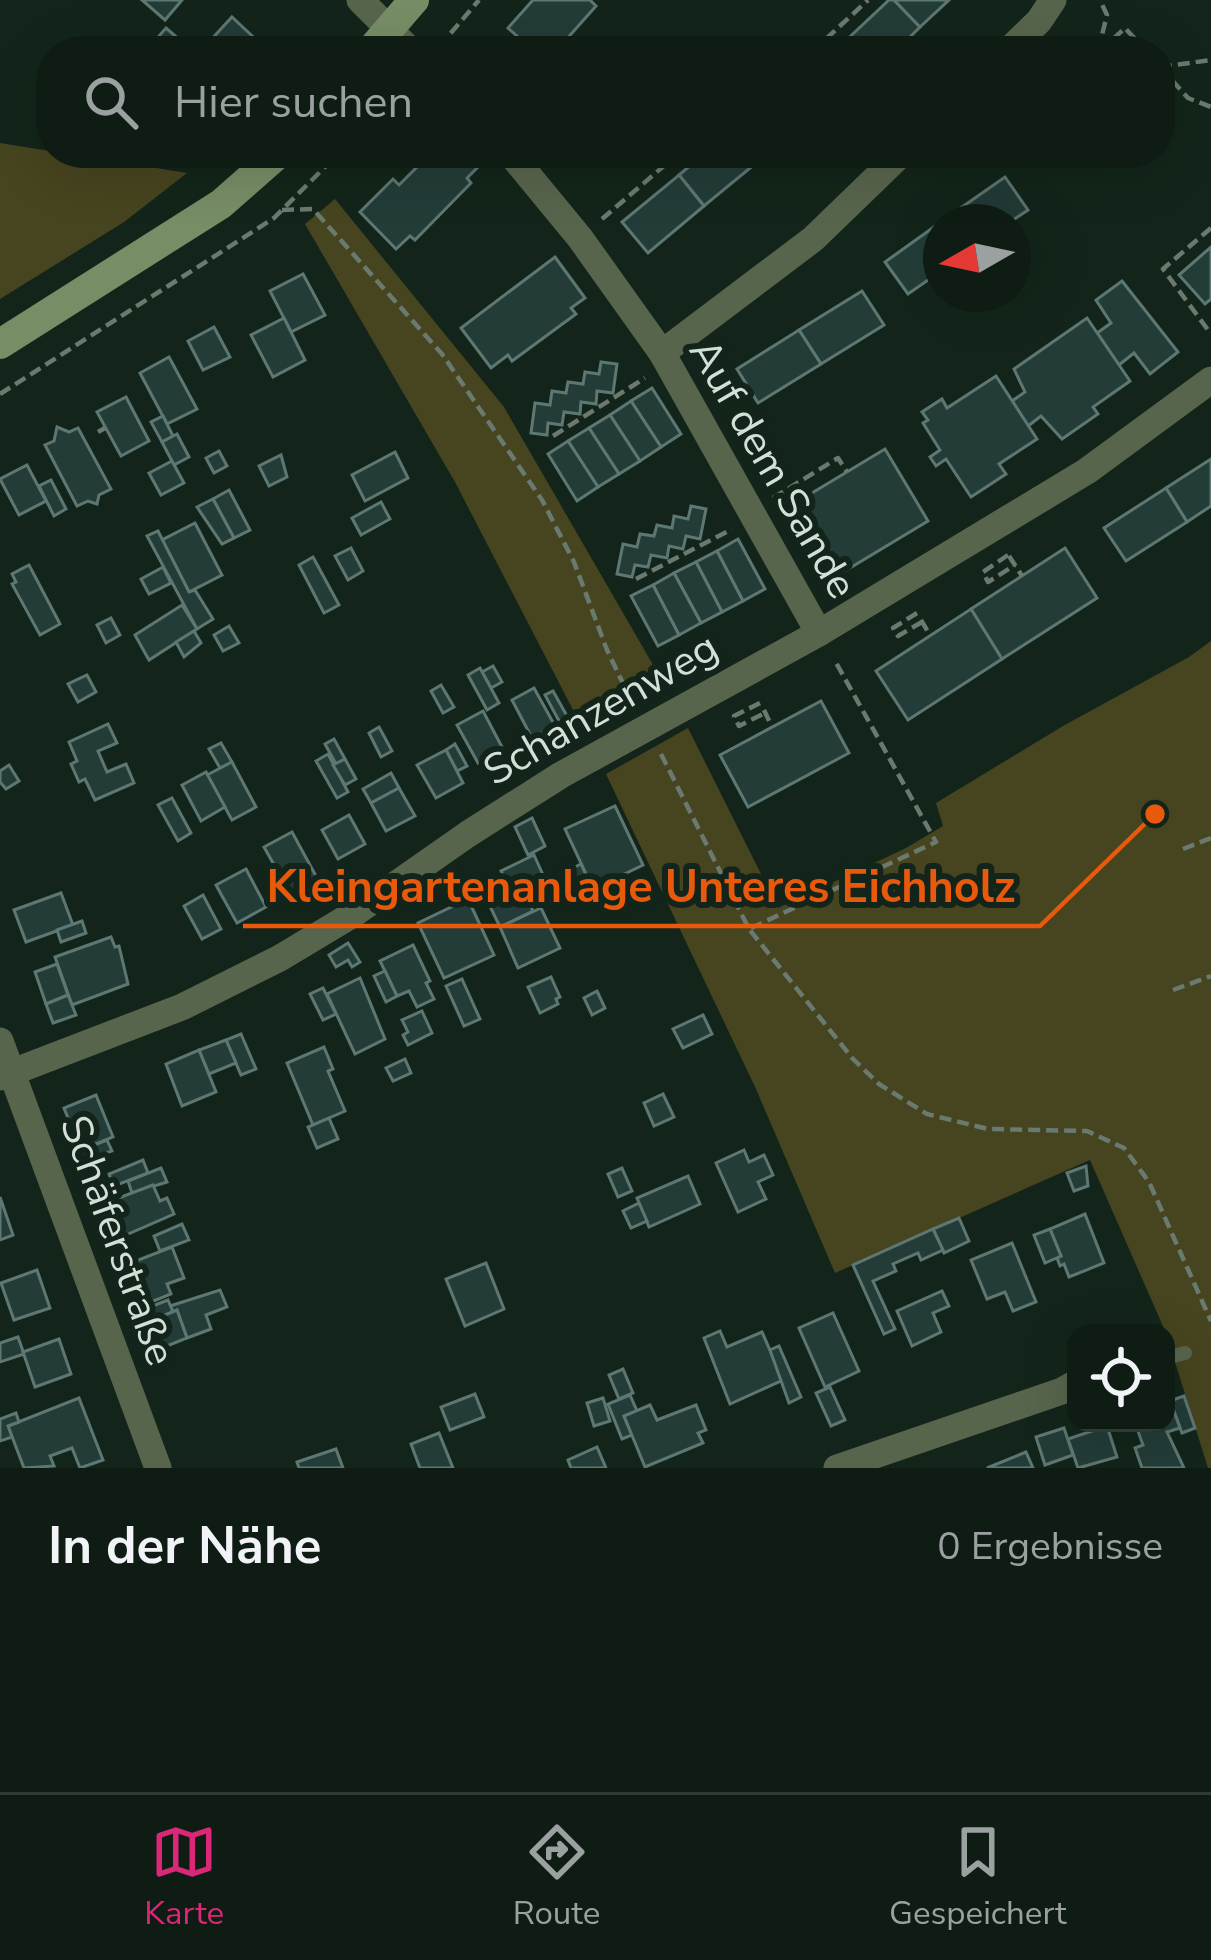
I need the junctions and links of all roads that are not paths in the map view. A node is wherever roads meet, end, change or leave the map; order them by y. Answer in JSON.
{"nodes":[{"id":1,"x":359,"y":0,"type":"edge"},
{"id":2,"x":414,"y":0,"type":"edge"},
{"id":3,"x":1053,"y":0,"type":"edge"},
{"id":4,"x":384,"y":36,"type":"edge"},
{"id":5,"x":394,"y":36,"type":"edge"},
{"id":6,"x":1025,"y":36,"type":"edge"},
{"id":7,"x":262,"y":168,"type":"edge"},
{"id":8,"x":522,"y":168,"type":"edge"},
{"id":9,"x":886,"y":168,"type":"edge"},
{"id":10,"x":0,"y":344,"type":"edge"},
{"id":11,"x":665,"y":358,"type":"junction"},
{"id":12,"x":1211,"y":380,"type":"edge"},
{"id":13,"x":820,"y":633,"type":"junction"},
{"id":14,"x":0,"y":1041,"type":"edge"},
{"id":15,"x":6,"y":1075,"type":"edge"},
{"id":16,"x":1185,"y":1353,"type":"dead end"},
{"id":17,"x":1175,"y":1356,"type":"edge"},
{"id":18,"x":1067,"y":1386,"type":"edge"},
{"id":19,"x":158,"y":1468,"type":"edge"},
{"id":20,"x":837,"y":1468,"type":"edge"}],
"edges":[{"from":1,"to":4,"type":"street"},
{"from":2,"to":5,"type":"main road"},
{"from":3,"to":6,"type":"street"},
{"from":7,"to":10,"type":"main road"},
{"from":8,"to":11,"type":"street","name":"Auf dem Sande"},
{"from":9,"to":11,"type":"street"},
{"from":11,"to":13,"type":"street","name":"Auf dem Sande"},
{"from":12,"to":13,"type":"street","name":"Schanzenweg"},
{"from":13,"to":15,"type":"street","name":"Schanzenweg"},
{"from":14,"to":15,"type":"street","name":"Schäferstraße"},
{"from":15,"to":19,"type":"street","name":"Schäferstraße"},
{"from":16,"to":17,"type":"lane"},
{"from":18,"to":20,"type":"street"}]}
